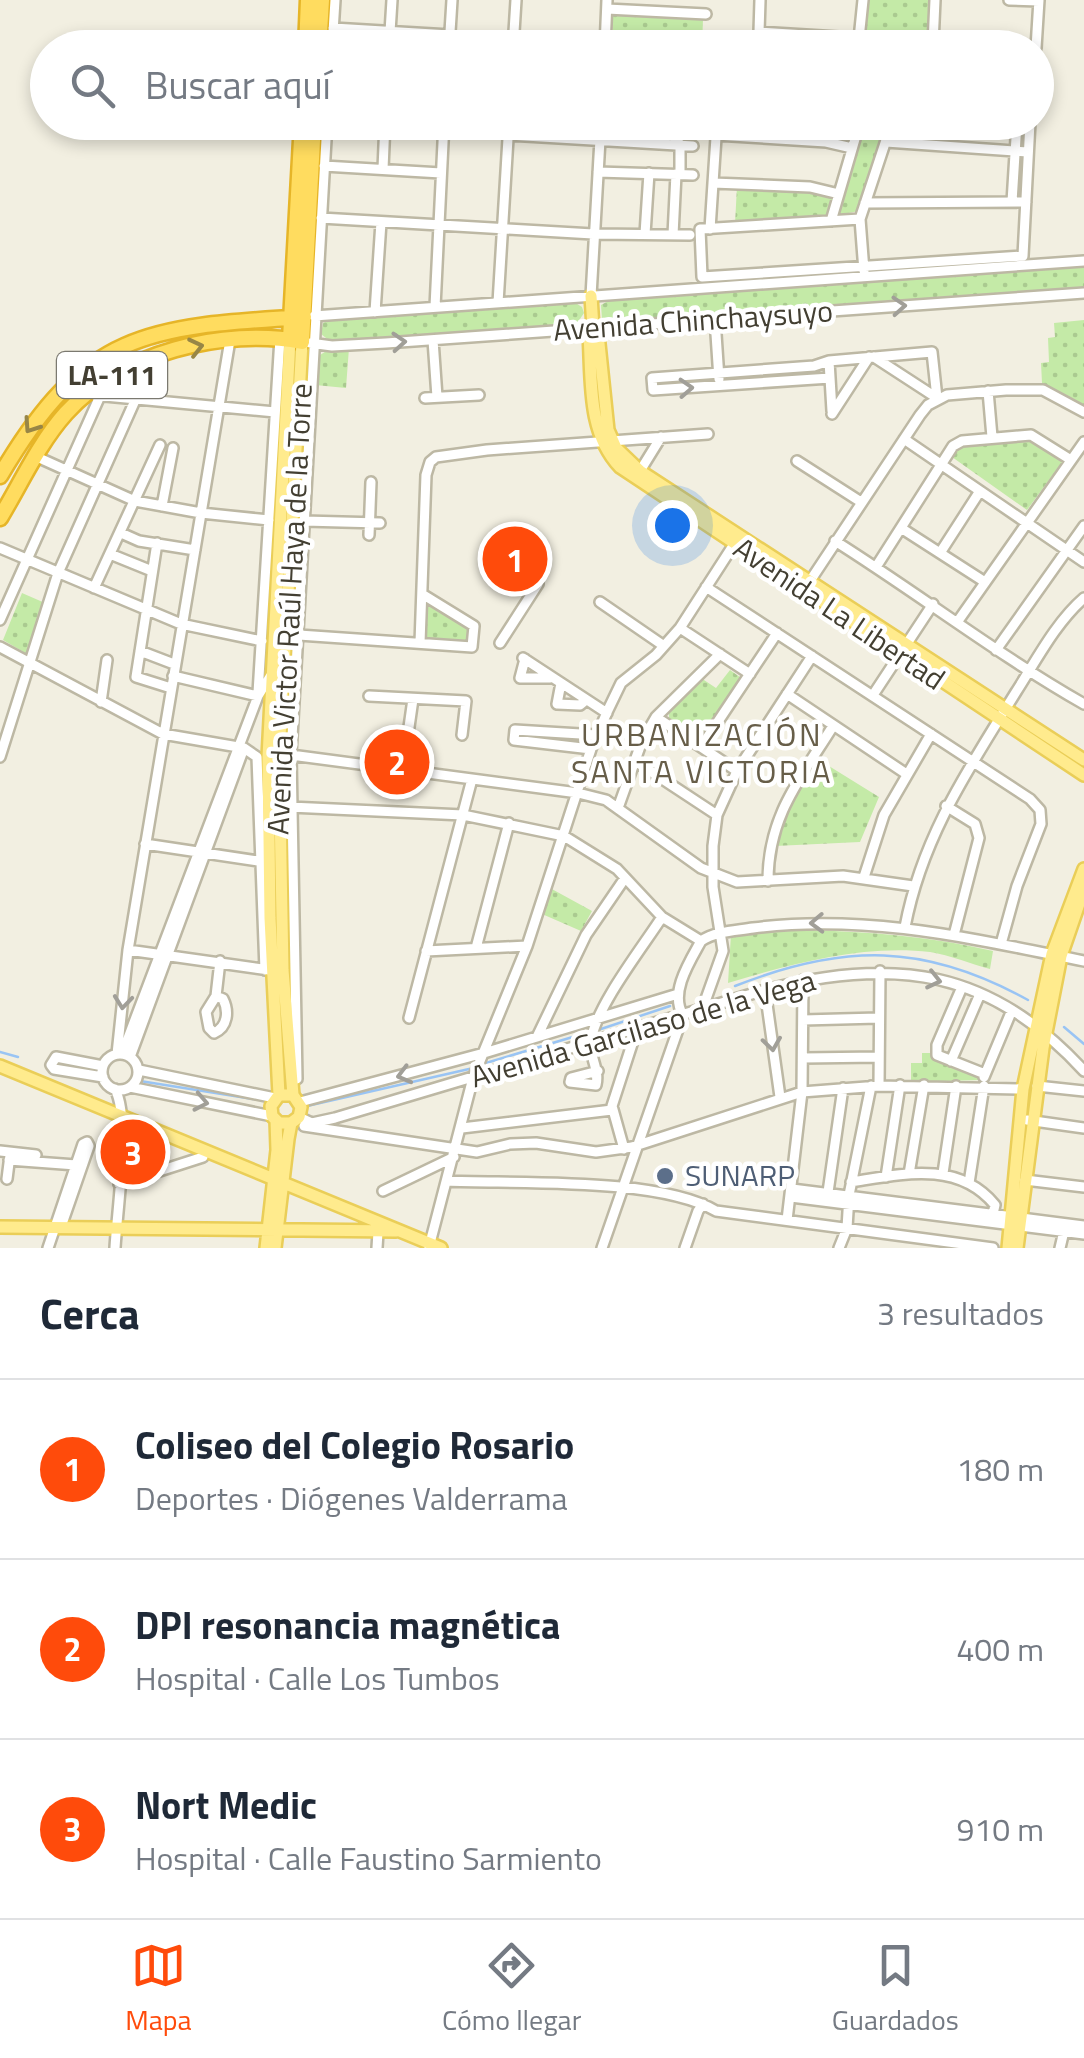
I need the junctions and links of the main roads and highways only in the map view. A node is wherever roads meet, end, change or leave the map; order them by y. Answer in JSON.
{"nodes":[{"id":1,"x":308,"y":0,"type":"edge"},
{"id":2,"x":322,"y":0,"type":"edge"},
{"id":3,"x":307,"y":30,"type":"edge"},
{"id":4,"x":320,"y":30,"type":"edge"},
{"id":5,"x":302,"y":140,"type":"edge"},
{"id":6,"x":313,"y":140,"type":"edge"},
{"id":7,"x":591,"y":299,"type":"road end"},
{"id":8,"x":304,"y":316,"type":"junction"},
{"id":9,"x":297,"y":341,"type":"junction"},
{"id":10,"x":606,"y":441,"type":"junction"},
{"id":11,"x":0,"y":476,"type":"edge"},
{"id":12,"x":654,"y":486,"type":"junction"},
{"id":13,"x":0,"y":518,"type":"edge"},
{"id":14,"x":260,"y":659,"type":"road end"},
{"id":15,"x":271,"y":674,"type":"junction"},
{"id":16,"x":1002,"y":714,"type":"junction"},
{"id":17,"x":1084,"y":760,"type":"edge"},
{"id":18,"x":1084,"y":775,"type":"edge"},
{"id":19,"x":1084,"y":869,"type":"edge"},
{"id":20,"x":1084,"y":889,"type":"edge"},
{"id":21,"x":1056,"y":955,"type":"junction"},
{"id":22,"x":1041,"y":1030,"type":"junction"},
{"id":23,"x":0,"y":1066,"type":"edge"},
{"id":24,"x":0,"y":1074,"type":"edge"},
{"id":25,"x":277,"y":1096,"type":"junction"},
{"id":26,"x":297,"y":1099,"type":"junction"},
{"id":27,"x":274,"y":1118,"type":"junction"},
{"id":28,"x":122,"y":1120,"type":"junction"},
{"id":29,"x":1025,"y":1120,"type":"junction"},
{"id":30,"x":295,"y":1121,"type":"junction"},
{"id":31,"x":278,"y":1184,"type":"junction"},
{"id":32,"x":1016,"y":1222,"type":"junction"},
{"id":33,"x":354,"y":1225,"type":"junction"},
{"id":34,"x":0,"y":1227,"type":"edge"},
{"id":35,"x":272,"y":1231,"type":"junction"},
{"id":36,"x":388,"y":1231,"type":"junction"},
{"id":37,"x":431,"y":1247,"type":"edge"},
{"id":38,"x":266,"y":1248,"type":"edge"},
{"id":39,"x":275,"y":1248,"type":"edge"},
{"id":40,"x":1008,"y":1248,"type":"edge"},
{"id":41,"x":1017,"y":1248,"type":"edge"}],
"edges":[{"from":1,"to":3,"type":"highway"},
{"from":2,"to":4,"type":"highway"},
{"from":5,"to":8,"type":"highway","name":"Avenida Victor Raúl Haya de la Torre"},
{"from":6,"to":8,"type":"highway","name":"Avenida Victor Raúl Haya de la Torre"},
{"from":7,"to":10,"type":"main road"},
{"from":8,"to":9,"type":"highway","name":"Avenida Victor Raúl Haya de la Torre"},
{"from":8,"to":11,"type":"highway","number":"LA-111","one_way":true},
{"from":13,"to":9,"type":"highway","number":"LA-111","one_way":true},
{"from":9,"to":15,"type":"main road","name":"Avenida Victor Raúl Haya de la Torre"},
{"from":9,"to":26,"type":"main road","name":"Avenida Victor Raúl Haya de la Torre"},
{"from":10,"to":12,"type":"main road","name":"Avenida La Libertad"},
{"from":10,"to":12,"type":"main road","name":"Avenida La Libertad"},
{"from":12,"to":16,"type":"main road","name":"Avenida La Libertad"},
{"from":14,"to":15,"type":"main road"},
{"from":15,"to":25,"type":"main road","name":"Avenida Victor Raúl Haya de la Torre"},
{"from":16,"to":17,"type":"main road","name":"Avenida La Libertad"},
{"from":16,"to":18,"type":"main road","name":"Avenida La Libertad"},
{"from":19,"to":21,"type":"main road"},
{"from":20,"to":21,"type":"main road"},
{"from":21,"to":22,"type":"main road"},
{"from":22,"to":29,"type":"main road"},
{"from":22,"to":29,"type":"main road"},
{"from":23,"to":28,"type":"main road"},
{"from":24,"to":28,"type":"main road"},
{"from":25,"to":26,"type":"main road"},
{"from":25,"to":27,"type":"main road","name":"Avenida Victor Raúl Haya de la Torre"},
{"from":26,"to":30,"type":"main road","name":"Avenida Victor Raúl Haya de la Torre"},
{"from":27,"to":30,"type":"main road"},
{"from":27,"to":31,"type":"main road","name":"Avenida Victor Raúl Haya de la Torre"},
{"from":28,"to":31,"type":"main road"},
{"from":28,"to":31,"type":"main road"},
{"from":29,"to":32,"type":"main road"},
{"from":29,"to":32,"type":"main road"},
{"from":30,"to":31,"type":"main road","name":"Avenida Victor Raúl Haya de la Torre"},
{"from":31,"to":33,"type":"main road"},
{"from":31,"to":35,"type":"main road"},
{"from":31,"to":36,"type":"main road"},
{"from":32,"to":40,"type":"main road"},
{"from":32,"to":41,"type":"main road"},
{"from":33,"to":35,"type":"main road"},
{"from":33,"to":36,"type":"main road"},
{"from":34,"to":35,"type":"main road"},
{"from":35,"to":38,"type":"main road"},
{"from":35,"to":39,"type":"main road"},
{"from":36,"to":37,"type":"main road"}]}
